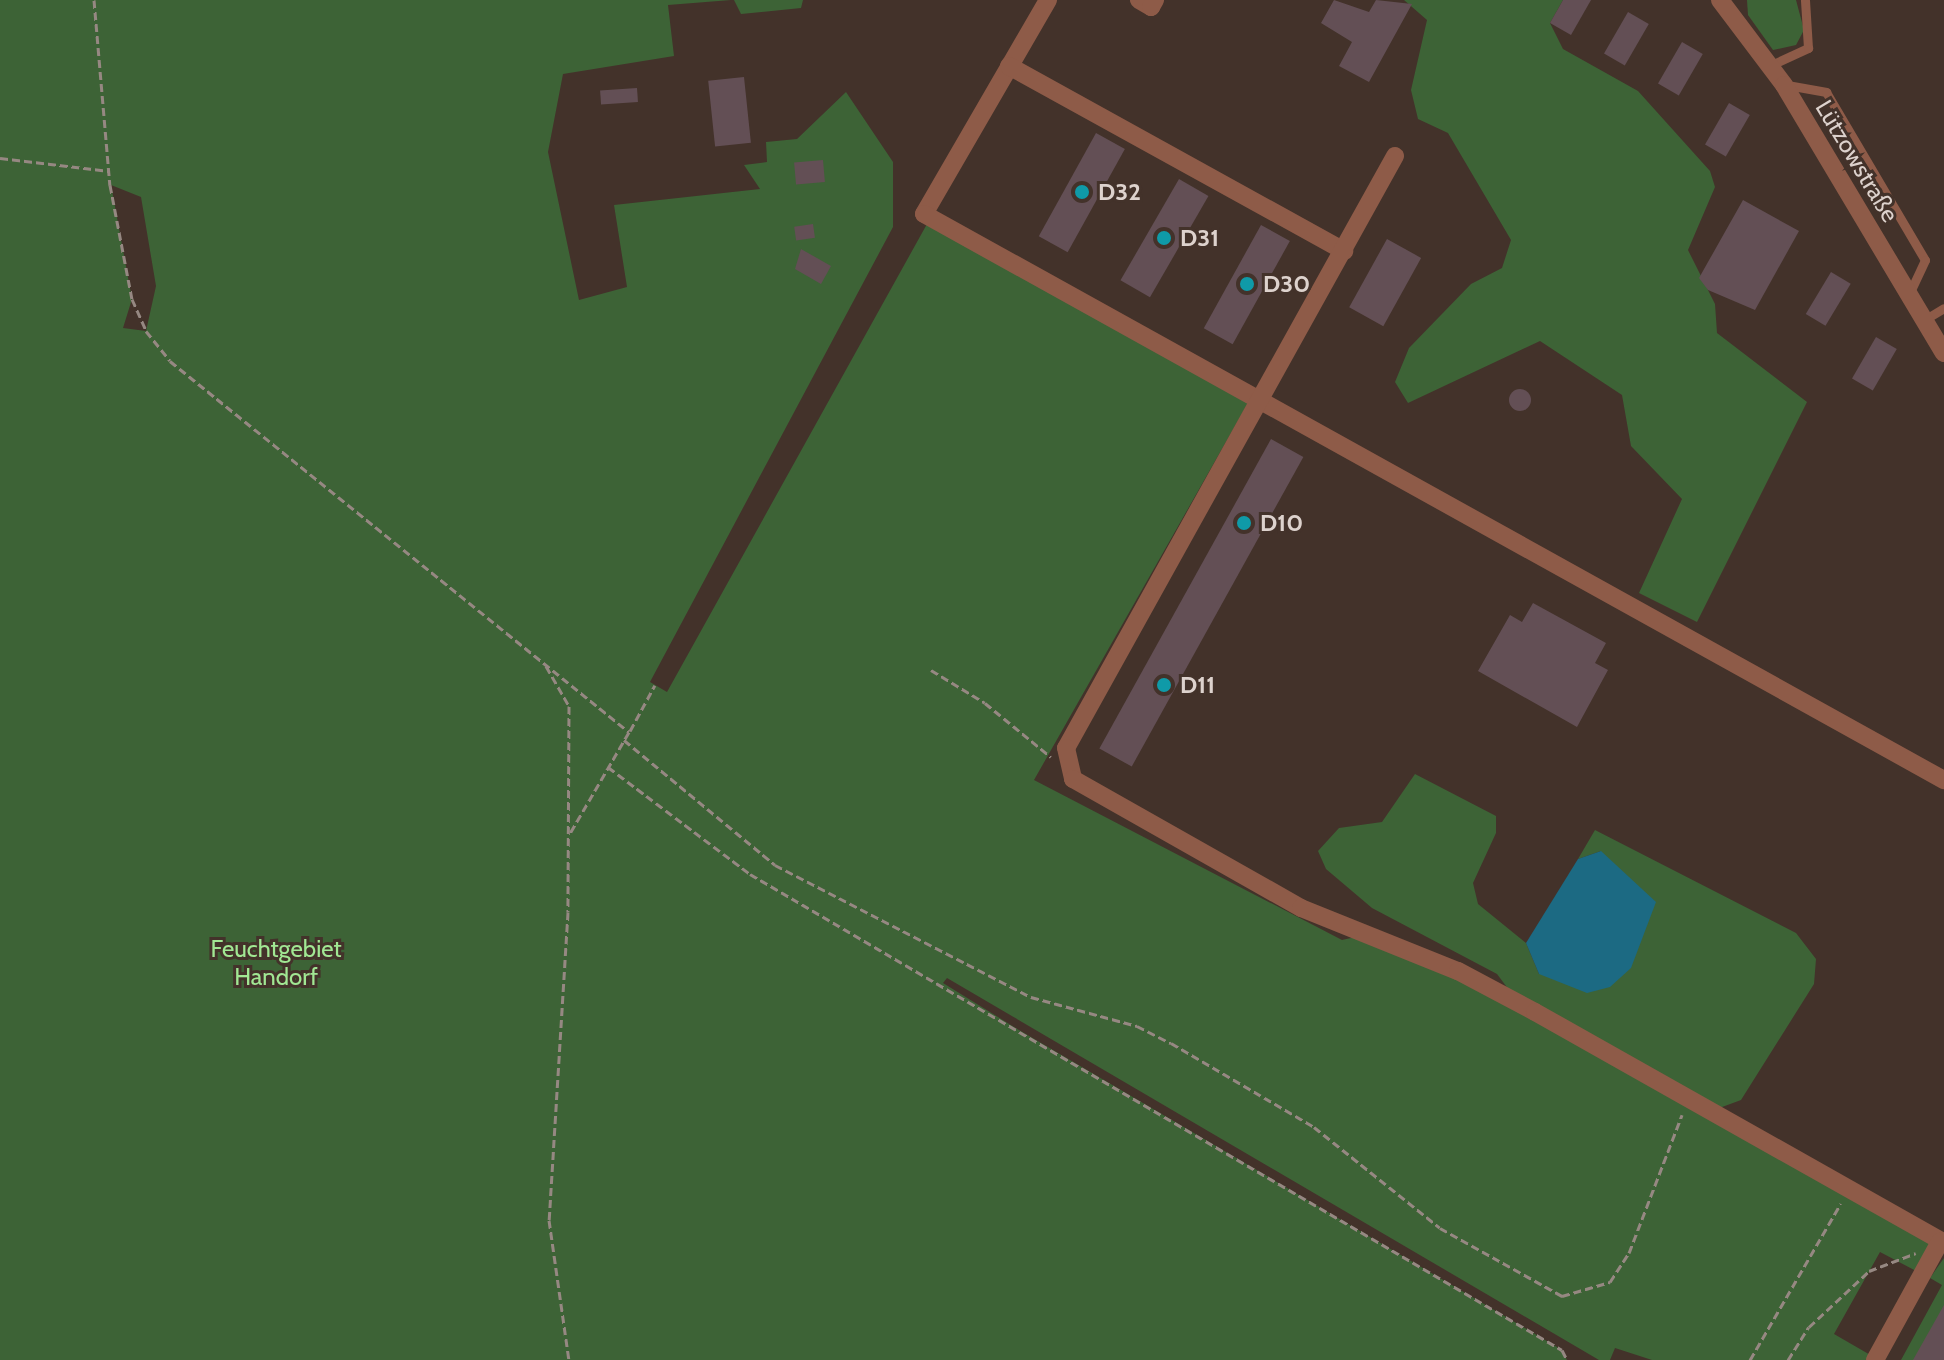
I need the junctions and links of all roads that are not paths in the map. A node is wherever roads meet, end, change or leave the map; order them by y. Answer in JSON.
{"nodes":[{"id":1,"x":1048,"y":0,"type":"edge"},
{"id":2,"x":1139,"y":0,"type":"edge"},
{"id":3,"x":1155,"y":0,"type":"edge"},
{"id":4,"x":1720,"y":0,"type":"edge"},
{"id":5,"x":1805,"y":0,"type":"edge"},
{"id":6,"x":1771,"y":65,"type":"junction"},
{"id":7,"x":1009,"y":66,"type":"junction"},
{"id":8,"x":1784,"y":85,"type":"junction"},
{"id":9,"x":1395,"y":156,"type":"dead end"},
{"id":10,"x":1344,"y":251,"type":"junction"},
{"id":11,"x":1909,"y":294,"type":"junction"},
{"id":12,"x":1944,"y":308,"type":"edge"},
{"id":13,"x":1924,"y":320,"type":"junction"},
{"id":14,"x":1942,"y":349,"type":"edge"},
{"id":15,"x":1263,"y":400,"type":"junction"},
{"id":16,"x":1944,"y":780,"type":"edge"},
{"id":17,"x":1940,"y":1245,"type":"edge"},
{"id":18,"x":1875,"y":1360,"type":"edge"}],
"edges":[{"from":1,"to":7,"type":"street"},
{"from":2,"to":3,"type":"street"},
{"from":4,"to":6,"type":"street","name":"Lützowstraße"},
{"from":5,"to":6,"type":"lane"},
{"from":6,"to":8,"type":"street","name":"Lützowstraße"},
{"from":7,"to":10,"type":"street"},
{"from":7,"to":15,"type":"street"},
{"from":8,"to":11,"type":"street","name":"Lützowstraße"},
{"from":8,"to":11,"type":"lane"},
{"from":9,"to":10,"type":"street"},
{"from":10,"to":15,"type":"street"},
{"from":11,"to":13,"type":"street","name":"Lützowstraße"},
{"from":12,"to":13,"type":"lane"},
{"from":13,"to":14,"type":"street","name":"Lützowstraße"},
{"from":15,"to":16,"type":"street"},
{"from":15,"to":17,"type":"street"},
{"from":17,"to":18,"type":"street"}]}
